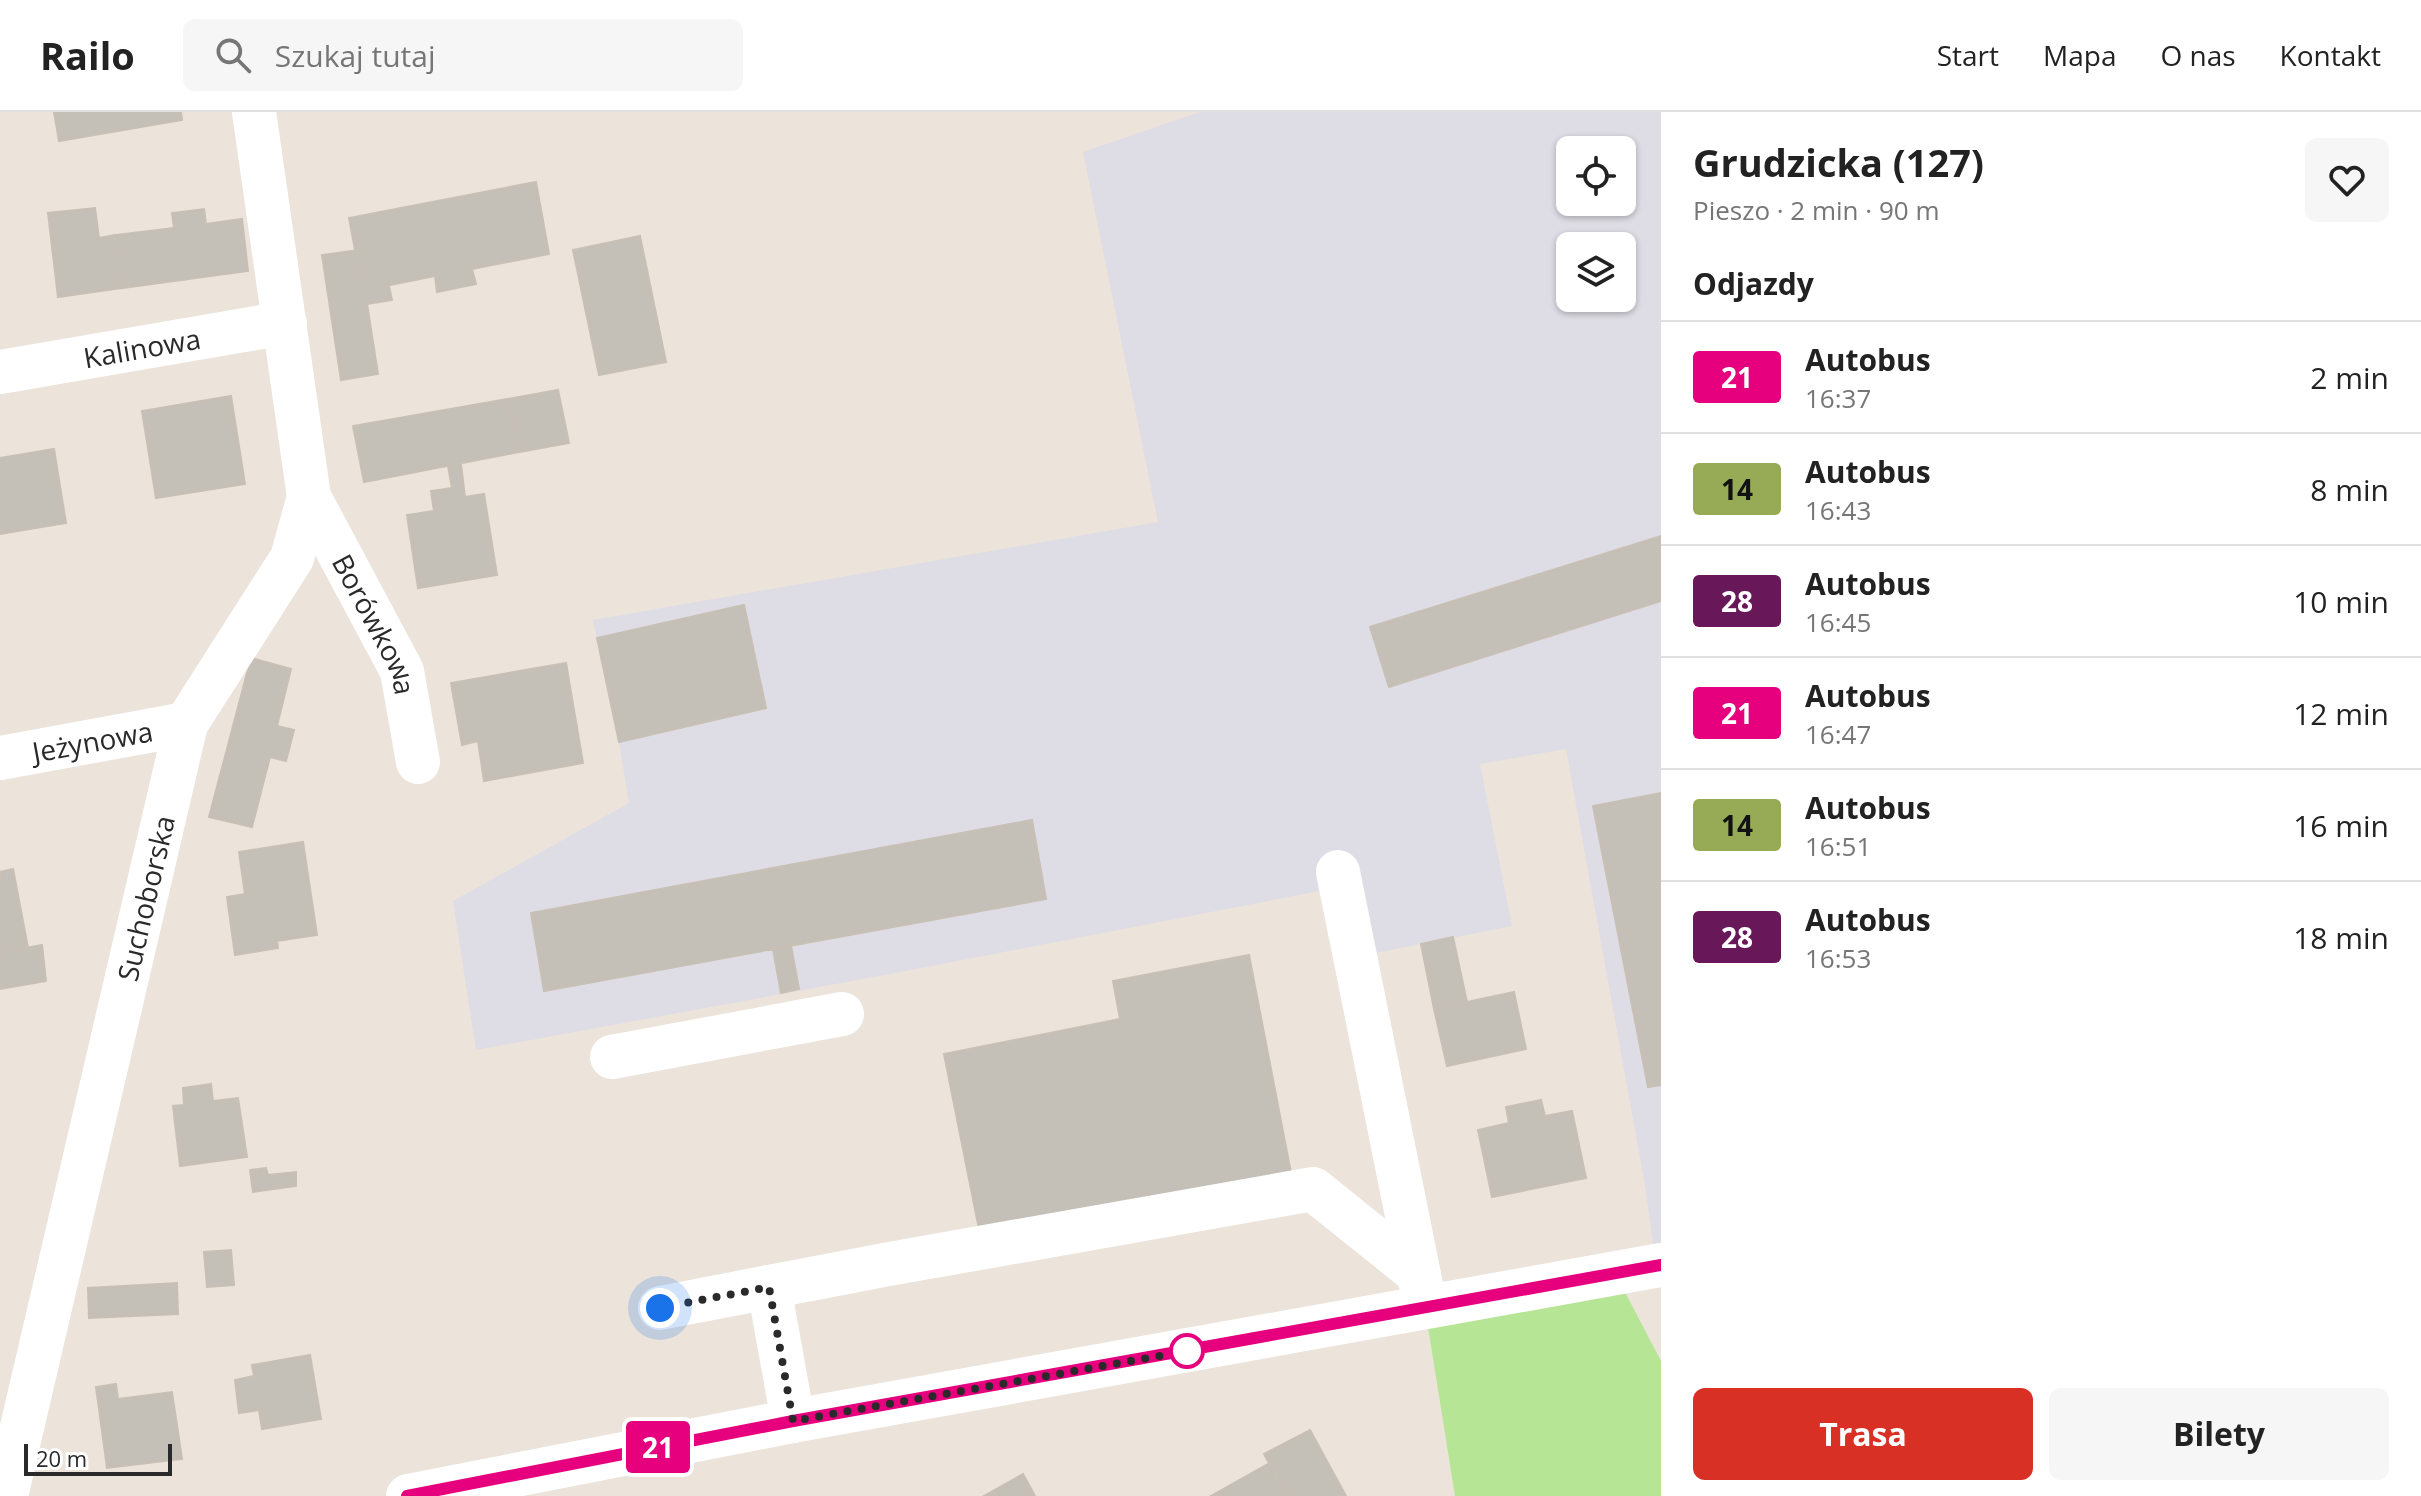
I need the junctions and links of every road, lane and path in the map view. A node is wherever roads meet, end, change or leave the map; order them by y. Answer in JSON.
{"nodes":[{"id":1,"x":254,"y":112,"type":"edge"},
{"id":2,"x":285,"y":323,"type":"junction"},
{"id":3,"x":0,"y":372,"type":"edge"},
{"id":4,"x":309,"y":497,"type":"junction"},
{"id":5,"x":186,"y":724,"type":"junction"},
{"id":6,"x":0,"y":758,"type":"edge"},
{"id":7,"x":418,"y":762,"type":"dead end"},
{"id":8,"x":1338,"y":872,"type":"dead end"},
{"id":9,"x":842,"y":1014,"type":"dead end"},
{"id":10,"x":612,"y":1057,"type":"dead end"},
{"id":11,"x":1661,"y":1265,"type":"edge"},
{"id":12,"x":769,"y":1287,"type":"junction"},
{"id":13,"x":1422,"y":1291,"type":"junction"},
{"id":14,"x":660,"y":1308,"type":"dead end"},
{"id":15,"x":793,"y":1421,"type":"junction"},
{"id":16,"x":6,"y":1496,"type":"edge"},
{"id":17,"x":408,"y":1496,"type":"edge"}],
"edges":[{"from":1,"to":2,"type":"street","name":"Suchoborska"},
{"from":2,"to":3,"type":"street","name":"Kalinowa"},
{"from":2,"to":4,"type":"street","name":"Suchoborska"},
{"from":4,"to":5,"type":"street","name":"Suchoborska"},
{"from":4,"to":7,"type":"street","name":"Borówkowa"},
{"from":5,"to":6,"type":"street","name":"Jeżynowa"},
{"from":5,"to":16,"type":"street","name":"Suchoborska"},
{"from":8,"to":13,"type":"street"},
{"from":9,"to":10,"type":"street"},
{"from":11,"to":13,"type":"street"},
{"from":12,"to":13,"type":"street"},
{"from":12,"to":14,"type":"street"},
{"from":12,"to":15,"type":"street"},
{"from":13,"to":15,"type":"street"},
{"from":15,"to":17,"type":"street"}]}
